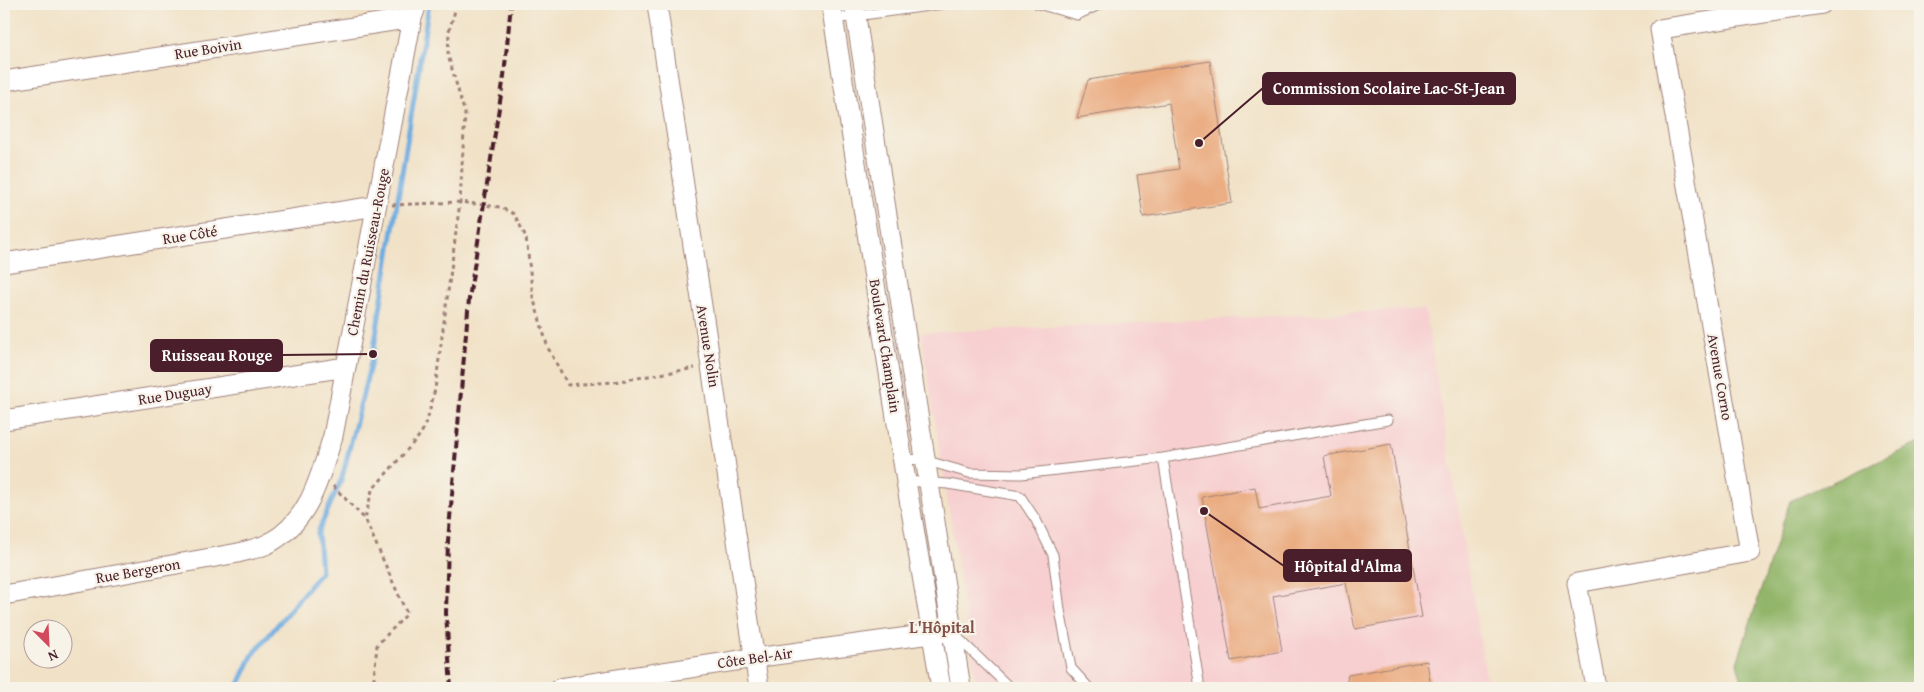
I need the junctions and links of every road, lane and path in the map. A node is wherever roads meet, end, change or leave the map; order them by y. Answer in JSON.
{"nodes":[{"id":1,"x":457,"y":4,"type":"edge"},
{"id":2,"x":657,"y":4,"type":"edge"},
{"id":3,"x":943,"y":4,"type":"edge"},
{"id":4,"x":1038,"y":4,"type":"edge"},
{"id":5,"x":1101,"y":4,"type":"edge"},
{"id":6,"x":1822,"y":4,"type":"edge"},
{"id":7,"x":855,"y":10,"type":"edge"},
{"id":8,"x":414,"y":11,"type":"edge"},
{"id":9,"x":833,"y":12,"type":"edge"},
{"id":10,"x":4,"y":81,"type":"edge"},
{"id":11,"x":460,"y":202,"type":"junction"},
{"id":12,"x":376,"y":206,"type":"junction"},
{"id":13,"x":4,"y":263,"type":"edge"},
{"id":14,"x":710,"y":365,"type":"junction"},
{"id":15,"x":346,"y":367,"type":"junction"},
{"id":16,"x":4,"y":420,"type":"edge"},
{"id":17,"x":1388,"y":420,"type":"dead end"},
{"id":18,"x":1163,"y":458,"type":"junction"},
{"id":19,"x":903,"y":459,"type":"junction"},
{"id":20,"x":924,"y":460,"type":"junction"},
{"id":21,"x":320,"y":473,"type":"junction"},
{"id":22,"x":906,"y":481,"type":"junction"},
{"id":23,"x":927,"y":482,"type":"junction"},
{"id":24,"x":365,"y":520,"type":"junction"},
{"id":25,"x":271,"y":542,"type":"joint"},
{"id":26,"x":4,"y":595,"type":"edge"},
{"id":27,"x":951,"y":631,"type":"junction"},
{"id":28,"x":932,"y":633,"type":"junction"},
{"id":29,"x":754,"y":658,"type":"junction"},
{"id":30,"x":374,"y":688,"type":"edge"},
{"id":31,"x":560,"y":688,"type":"edge"},
{"id":32,"x":759,"y":688,"type":"edge"},
{"id":33,"x":941,"y":688,"type":"edge"},
{"id":34,"x":961,"y":688,"type":"edge"},
{"id":35,"x":1010,"y":688,"type":"edge"},
{"id":36,"x":1089,"y":688,"type":"edge"},
{"id":37,"x":1200,"y":688,"type":"edge"},
{"id":38,"x":1596,"y":688,"type":"edge"}],
"edges":[{"from":1,"to":11,"type":"path"},
{"from":2,"to":14,"type":"street","name":"Avenue Nolin"},
{"from":3,"to":7,"type":"lane"},
{"from":4,"to":5,"type":"lane"},
{"from":6,"to":38,"type":"street","name":"Avenue Corno"},
{"from":7,"to":9,"type":"lane"},
{"from":7,"to":20,"type":"street","name":"Boulevard Champlain"},
{"from":8,"to":10,"type":"street","name":"Rue Boivin"},
{"from":8,"to":12,"type":"street","name":"Chemin du Ruisseau-Rouge"},
{"from":9,"to":19,"type":"street","name":"Boulevard Champlain"},
{"from":11,"to":12,"type":"path"},
{"from":11,"to":14,"type":"path"},
{"from":11,"to":24,"type":"path"},
{"from":12,"to":13,"type":"street","name":"Rue Côté"},
{"from":12,"to":15,"type":"street","name":"Chemin du Ruisseau-Rouge"},
{"from":14,"to":29,"type":"street","name":"Avenue Nolin"},
{"from":15,"to":16,"type":"street","name":"Rue Duguay"},
{"from":15,"to":21,"type":"street","name":"Chemin du Ruisseau-Rouge"},
{"from":17,"to":18,"type":"lane"},
{"from":18,"to":20,"type":"lane"},
{"from":18,"to":37,"type":"lane"},
{"from":19,"to":20,"type":"lane"},
{"from":19,"to":22,"type":"street","name":"Boulevard Champlain"},
{"from":20,"to":23,"type":"street","name":"Boulevard Champlain"},
{"from":21,"to":24,"type":"path"},
{"from":21,"to":25,"type":"street","name":"Chemin du Ruisseau-Rouge"},
{"from":22,"to":23,"type":"lane"},
{"from":22,"to":28,"type":"street","name":"Boulevard Champlain"},
{"from":23,"to":27,"type":"street","name":"Boulevard Champlain"},
{"from":23,"to":36,"type":"lane"},
{"from":24,"to":30,"type":"path"},
{"from":25,"to":26,"type":"street","name":"Rue Bergeron"},
{"from":27,"to":28,"type":"street","name":"Côte Bel-Air"},
{"from":27,"to":34,"type":"street","name":"Boulevard Champlain"},
{"from":27,"to":35,"type":"lane"},
{"from":28,"to":29,"type":"street","name":"Côte Bel-Air"},
{"from":28,"to":33,"type":"street","name":"Boulevard Champlain"},
{"from":29,"to":31,"type":"street","name":"Côte Bel-Air"},
{"from":29,"to":32,"type":"street","name":"Avenue Nolin"}]}
